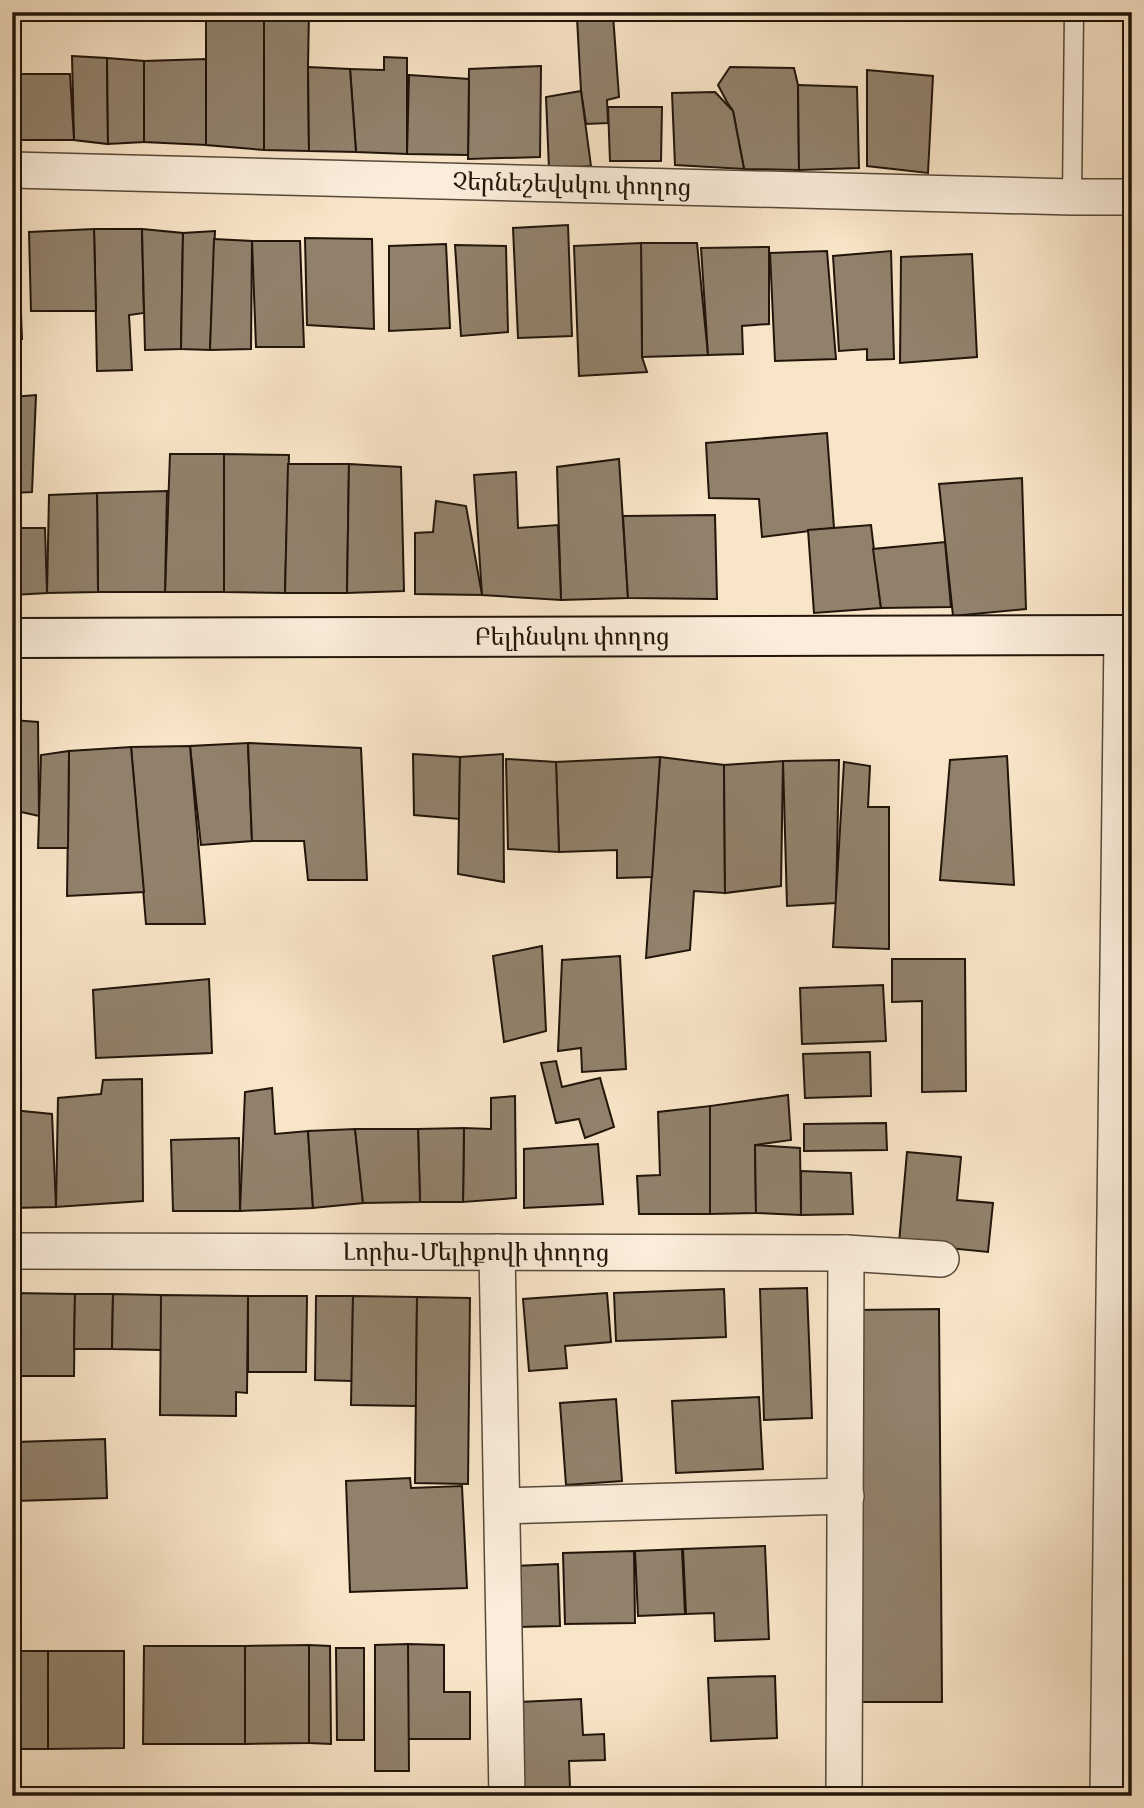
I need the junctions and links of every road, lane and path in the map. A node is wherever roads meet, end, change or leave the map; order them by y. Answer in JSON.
{"nodes":[{"id":1,"x":1074,"y":12,"type":"edge"},
{"id":2,"x":12,"y":170,"type":"edge"},
{"id":3,"x":1072,"y":197,"type":"junction"},
{"id":4,"x":1132,"y":197,"type":"edge"},
{"id":5,"x":1127,"y":635,"type":"edge"},
{"id":6,"x":12,"y":638,"type":"edge"},
{"id":7,"x":1124,"y":1113,"type":"edge"},
{"id":8,"x":12,"y":1251,"type":"edge"},
{"id":9,"x":497,"y":1252,"type":"junction"},
{"id":10,"x":846,"y":1253,"type":"junction"},
{"id":11,"x":941,"y":1259,"type":"dead end"},
{"id":12,"x":846,"y":1496,"type":"junction"},
{"id":13,"x":502,"y":1506,"type":"junction"},
{"id":14,"x":507,"y":1796,"type":"edge"},
{"id":15,"x":844,"y":1796,"type":"edge"},
{"id":16,"x":1108,"y":1796,"type":"edge"}],
"edges":[{"from":1,"to":3,"type":"lane"},
{"from":2,"to":3,"type":"street","name":"Չերնեշեվսկու փողոց"},
{"from":3,"to":4,"type":"street","name":"Չերնեշեվսկու փողոց"},
{"from":5,"to":6,"type":"main road","name":"Բելինսկու փողոց"},
{"from":5,"to":7,"type":"street"},
{"from":7,"to":16,"type":"street"},
{"from":8,"to":9,"type":"street","name":"Լորիս-Մելիքովի փողոց"},
{"from":9,"to":10,"type":"street","name":"Լորիս-Մելիքովի փողոց"},
{"from":9,"to":13,"type":"street"},
{"from":10,"to":11,"type":"street","name":"Լորիս-Մելիքովի փողոց"},
{"from":10,"to":12,"type":"street"},
{"from":12,"to":13,"type":"street"},
{"from":12,"to":15,"type":"street"},
{"from":13,"to":14,"type":"street"}]}
